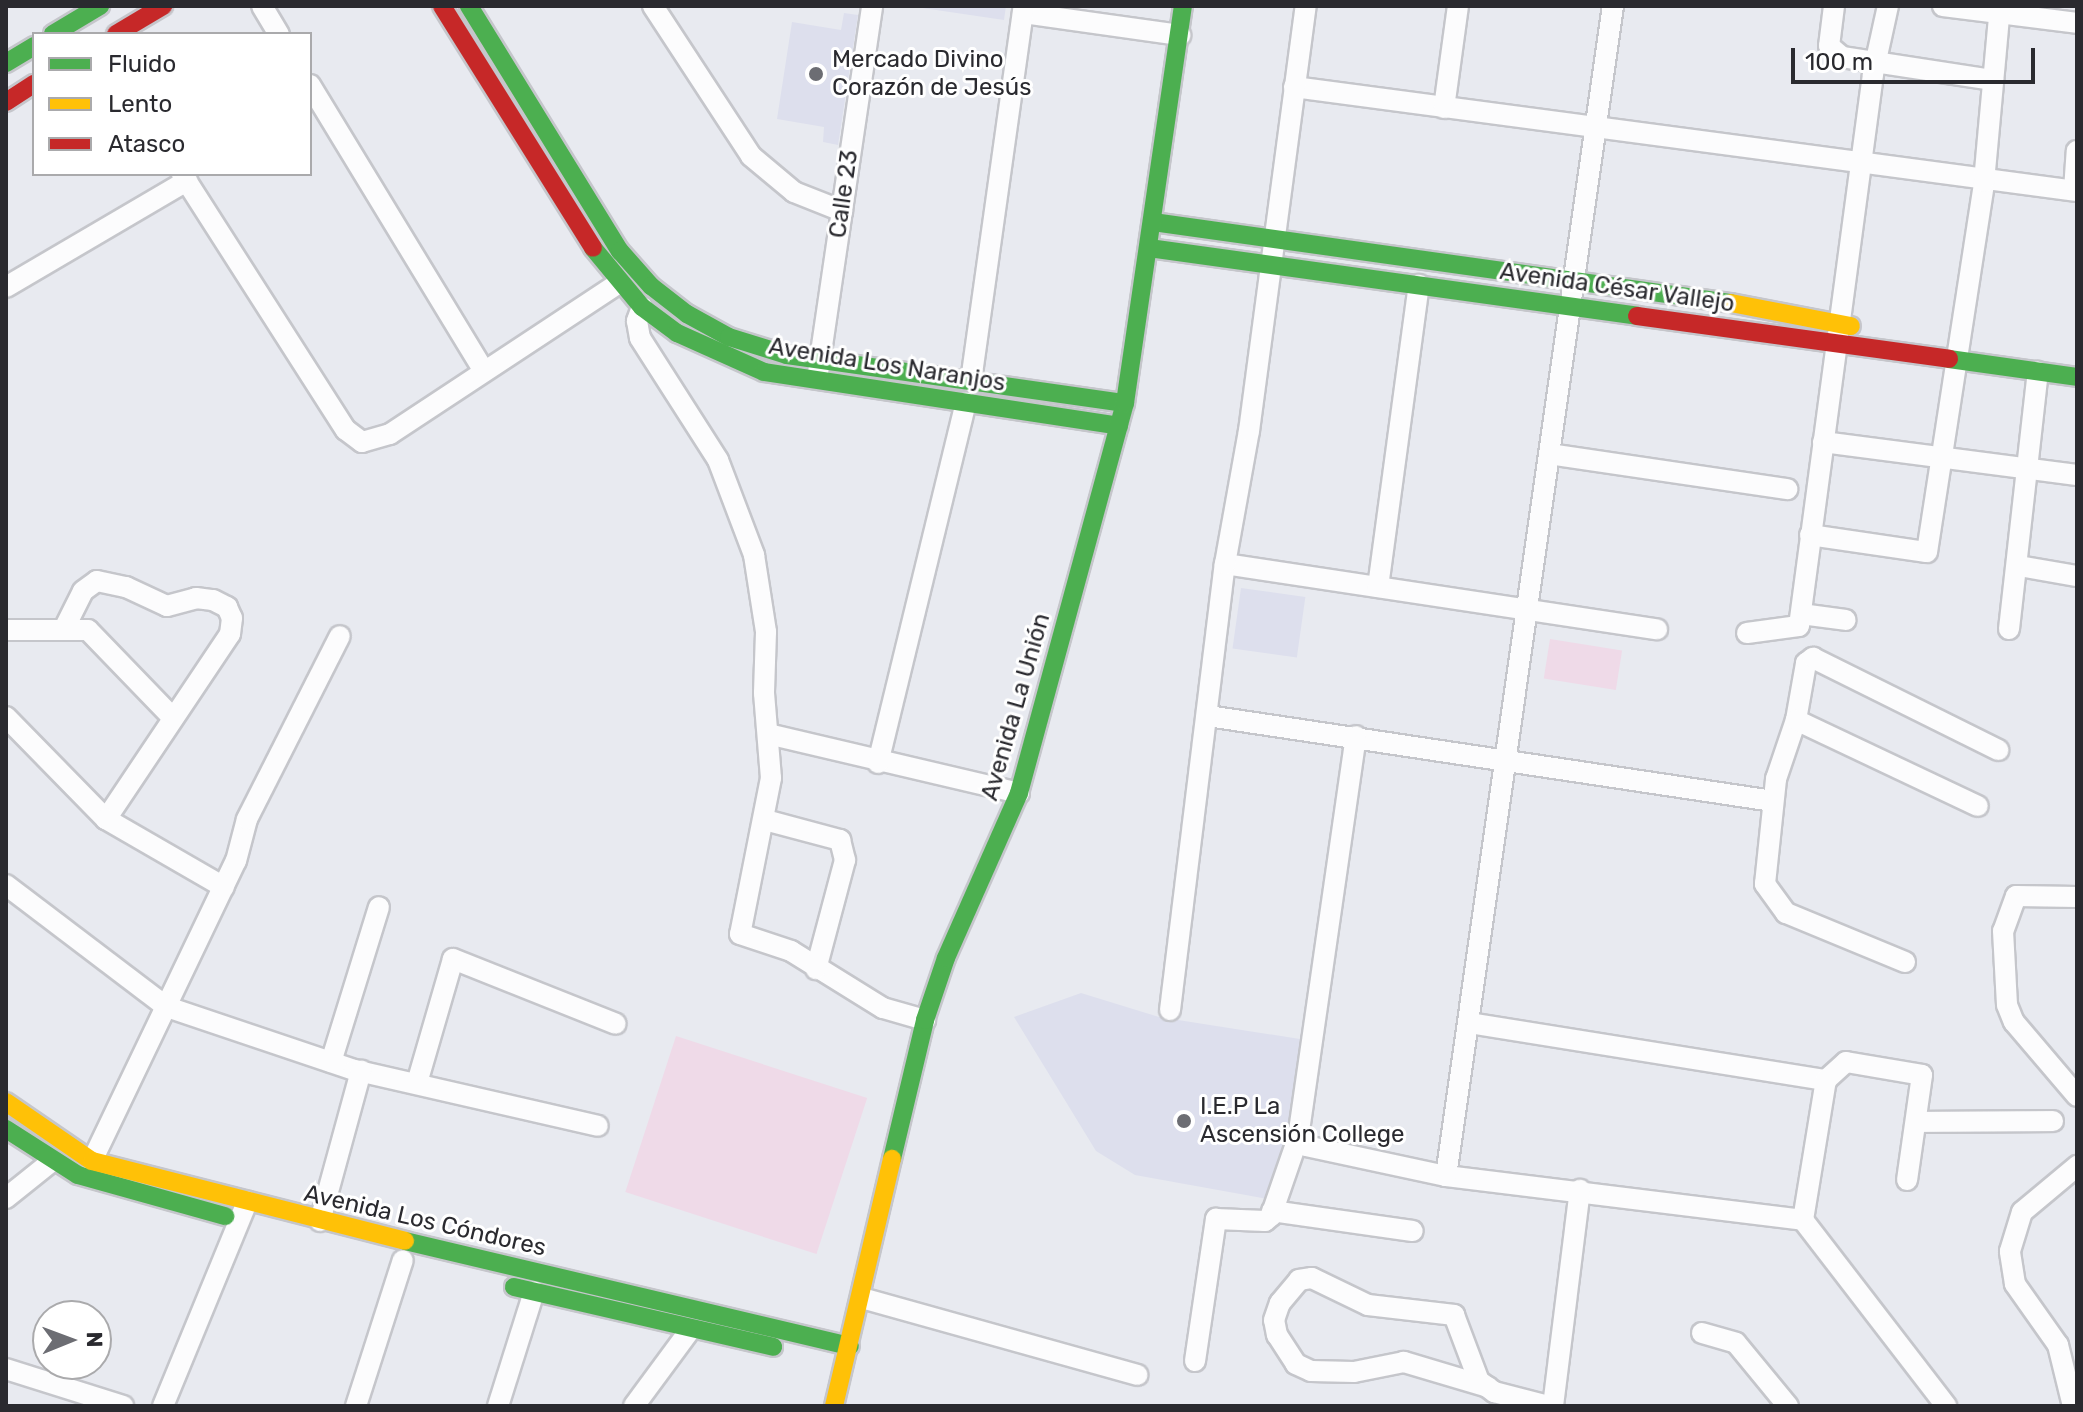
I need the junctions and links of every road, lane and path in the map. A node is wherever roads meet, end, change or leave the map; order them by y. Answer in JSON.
{"nodes":[{"id":1,"x":100,"y":6,"type":"edge"},
{"id":2,"x":163,"y":6,"type":"edge"},
{"id":3,"x":262,"y":6,"type":"edge"},
{"id":4,"x":442,"y":6,"type":"edge"},
{"id":5,"x":469,"y":6,"type":"edge"},
{"id":6,"x":653,"y":6,"type":"edge"},
{"id":7,"x":872,"y":6,"type":"edge"},
{"id":8,"x":1183,"y":6,"type":"edge"},
{"id":9,"x":1306,"y":6,"type":"edge"},
{"id":10,"x":1458,"y":6,"type":"edge"},
{"id":11,"x":1613,"y":6,"type":"edge"},
{"id":12,"x":1834,"y":6,"type":"edge"},
{"id":13,"x":1888,"y":6,"type":"edge"},
{"id":14,"x":1943,"y":6,"type":"edge"},
{"id":15,"x":1024,"y":10,"type":"edge"},
{"id":16,"x":2000,"y":10,"type":"edge"},
{"id":17,"x":2077,"y":23,"type":"edge"},
{"id":18,"x":56,"y":32,"type":"edge"},
{"id":19,"x":119,"y":32,"type":"edge"},
{"id":20,"x":278,"y":32,"type":"edge"},
{"id":21,"x":1180,"y":35,"type":"junction"},
{"id":22,"x":32,"y":47,"type":"edge"},
{"id":23,"x":6,"y":63,"type":"edge"},
{"id":24,"x":1875,"y":65,"type":"junction"},
{"id":25,"x":1993,"y":80,"type":"junction"},
{"id":26,"x":32,"y":85,"type":"edge"},
{"id":27,"x":1294,"y":87,"type":"junction"},
{"id":28,"x":312,"y":88,"type":"edge"},
{"id":29,"x":6,"y":102,"type":"edge"},
{"id":30,"x":1444,"y":108,"type":"junction"},
{"id":31,"x":1595,"y":129,"type":"junction"},
{"id":32,"x":2077,"y":151,"type":"edge"},
{"id":33,"x":1863,"y":164,"type":"junction"},
{"id":34,"x":184,"y":178,"type":"edge"},
{"id":35,"x":1984,"y":182,"type":"junction"},
{"id":36,"x":2076,"y":190,"type":"edge"},
{"id":37,"x":842,"y":211,"type":"junction"},
{"id":38,"x":1153,"y":222,"type":"junction"},
{"id":39,"x":1273,"y":238,"type":"junction"},
{"id":40,"x":1149,"y":248,"type":"junction"},
{"id":41,"x":1270,"y":264,"type":"junction"},
{"id":42,"x":1573,"y":281,"type":"junction"},
{"id":43,"x":619,"y":283,"type":"junction"},
{"id":44,"x":1419,"y":285,"type":"junction"},
{"id":45,"x":6,"y":287,"type":"edge"},
{"id":46,"x":1569,"y":306,"type":"junction"},
{"id":47,"x":642,"y":307,"type":"junction"},
{"id":48,"x":1840,"y":334,"type":"junction"},
{"id":49,"x":1959,"y":351,"type":"junction"},
{"id":50,"x":2077,"y":361,"type":"edge"},
{"id":51,"x":483,"y":370,"type":"junction"},
{"id":52,"x":818,"y":371,"type":"junction"},
{"id":53,"x":2038,"y":372,"type":"junction"},
{"id":54,"x":2077,"y":377,"type":"edge"},
{"id":55,"x":971,"y":381,"type":"junction"},
{"id":56,"x":966,"y":403,"type":"junction"},
{"id":57,"x":1125,"y":403,"type":"junction"},
{"id":58,"x":1119,"y":426,"type":"junction"},
{"id":59,"x":1823,"y":442,"type":"junction"},
{"id":60,"x":1549,"y":454,"type":"junction"},
{"id":61,"x":1943,"y":458,"type":"junction"},
{"id":62,"x":2030,"y":469,"type":"junction"},
{"id":63,"x":2077,"y":475,"type":"edge"},
{"id":64,"x":1787,"y":489,"type":"dead end"},
{"id":65,"x":1810,"y":535,"type":"junction"},
{"id":66,"x":1225,"y":564,"type":"junction"},
{"id":67,"x":2019,"y":566,"type":"junction"},
{"id":68,"x":2077,"y":576,"type":"edge"},
{"id":69,"x":1378,"y":587,"type":"junction"},
{"id":70,"x":1527,"y":609,"type":"junction"},
{"id":71,"x":1801,"y":614,"type":"junction"},
{"id":72,"x":1846,"y":620,"type":"dead end"},
{"id":73,"x":64,"y":629,"type":"junction"},
{"id":74,"x":1657,"y":629,"type":"dead end"},
{"id":75,"x":2009,"y":629,"type":"dead end"},
{"id":76,"x":6,"y":630,"type":"edge"},
{"id":77,"x":1747,"y":633,"type":"dead end"},
{"id":78,"x":340,"y":636,"type":"dead end"},
{"id":79,"x":1208,"y":716,"type":"junction"},
{"id":80,"x":6,"y":717,"type":"edge"},
{"id":81,"x":173,"y":718,"type":"junction"},
{"id":82,"x":1796,"y":720,"type":"junction"},
{"id":83,"x":768,"y":734,"type":"junction"},
{"id":84,"x":1356,"y":736,"type":"junction"},
{"id":85,"x":1998,"y":750,"type":"dead end"},
{"id":86,"x":1505,"y":758,"type":"junction"},
{"id":87,"x":878,"y":763,"type":"junction"},
{"id":88,"x":1019,"y":793,"type":"junction"},
{"id":89,"x":1773,"y":801,"type":"junction"},
{"id":90,"x":1978,"y":806,"type":"dead end"},
{"id":91,"x":106,"y":819,"type":"junction"},
{"id":92,"x":765,"y":820,"type":"junction"},
{"id":93,"x":6,"y":885,"type":"edge"},
{"id":94,"x":224,"y":887,"type":"junction"},
{"id":95,"x":2077,"y":897,"type":"edge"},
{"id":96,"x":379,"y":907,"type":"dead end"},
{"id":97,"x":1905,"y":962,"type":"dead end"},
{"id":98,"x":816,"y":969,"type":"junction"},
{"id":99,"x":167,"y":1007,"type":"junction"},
{"id":100,"x":1170,"y":1010,"type":"dead end"},
{"id":101,"x":925,"y":1020,"type":"junction"},
{"id":102,"x":1469,"y":1023,"type":"junction"},
{"id":103,"x":616,"y":1024,"type":"dead end"},
{"id":104,"x":331,"y":1062,"type":"junction"},
{"id":105,"x":361,"y":1071,"type":"junction"},
{"id":106,"x":1826,"y":1080,"type":"junction"},
{"id":107,"x":417,"y":1083,"type":"junction"},
{"id":108,"x":2077,"y":1096,"type":"edge"},
{"id":109,"x":6,"y":1102,"type":"edge"},
{"id":110,"x":2053,"y":1121,"type":"dead end"},
{"id":111,"x":1918,"y":1122,"type":"junction"},
{"id":112,"x":598,"y":1126,"type":"dead end"},
{"id":113,"x":6,"y":1129,"type":"edge"},
{"id":114,"x":1298,"y":1138,"type":"junction"},
{"id":115,"x":92,"y":1161,"type":"junction"},
{"id":116,"x":51,"y":1162,"type":"junction"},
{"id":117,"x":2077,"y":1166,"type":"edge"},
{"id":118,"x":1446,"y":1176,"type":"junction"},
{"id":119,"x":1907,"y":1180,"type":"dead end"},
{"id":120,"x":1580,"y":1190,"type":"junction"},
{"id":121,"x":6,"y":1198,"type":"edge"},
{"id":122,"x":244,"y":1211,"type":"junction"},
{"id":123,"x":1272,"y":1211,"type":"junction"},
{"id":124,"x":1803,"y":1220,"type":"junction"},
{"id":125,"x":320,"y":1221,"type":"junction"},
{"id":126,"x":1413,"y":1231,"type":"dead end"},
{"id":127,"x":403,"y":1260,"type":"junction"},
{"id":128,"x":534,"y":1292,"type":"junction"},
{"id":129,"x":862,"y":1298,"type":"junction"},
{"id":130,"x":690,"y":1330,"type":"junction"},
{"id":131,"x":1702,"y":1333,"type":"dead end"},
{"id":132,"x":847,"y":1354,"type":"junction"},
{"id":133,"x":1195,"y":1361,"type":"dead end"},
{"id":134,"x":6,"y":1369,"type":"edge"},
{"id":135,"x":1137,"y":1375,"type":"dead end"},
{"id":136,"x":1488,"y":1387,"type":"junction"},
{"id":137,"x":63,"y":1397,"type":"edge"},
{"id":138,"x":123,"y":1406,"type":"edge"},
{"id":139,"x":163,"y":1406,"type":"edge"},
{"id":140,"x":356,"y":1406,"type":"edge"},
{"id":141,"x":498,"y":1406,"type":"edge"},
{"id":142,"x":634,"y":1406,"type":"edge"},
{"id":143,"x":834,"y":1406,"type":"edge"},
{"id":144,"x":1551,"y":1406,"type":"edge"},
{"id":145,"x":1788,"y":1406,"type":"edge"},
{"id":146,"x":1946,"y":1406,"type":"edge"},
{"id":147,"x":2073,"y":1406,"type":"edge"}],
"edges":[{"from":1,"to":18,"type":"street"},
{"from":2,"to":19,"type":"street"},
{"from":3,"to":20,"type":"street"},
{"from":4,"to":43,"type":"street","name":"Avenida Los Naranjos"},
{"from":5,"to":52,"type":"street","name":"Avenida Los Naranjos"},
{"from":6,"to":37,"type":"street"},
{"from":7,"to":37,"type":"street","name":"Calle 23"},
{"from":8,"to":21,"type":"street","name":"Avenida La Unión"},
{"from":9,"to":27,"type":"street"},
{"from":10,"to":30,"type":"street"},
{"from":11,"to":31,"type":"street"},
{"from":12,"to":24,"type":"street"},
{"from":13,"to":24,"type":"street"},
{"from":14,"to":16,"type":"street"},
{"from":15,"to":21,"type":"street"},
{"from":15,"to":55,"type":"street"},
{"from":16,"to":17,"type":"street"},
{"from":16,"to":25,"type":"street"},
{"from":21,"to":38,"type":"street","name":"Avenida La Unión"},
{"from":22,"to":23,"type":"street"},
{"from":24,"to":25,"type":"street"},
{"from":24,"to":33,"type":"street"},
{"from":25,"to":35,"type":"street"},
{"from":26,"to":29,"type":"street"},
{"from":27,"to":30,"type":"street"},
{"from":27,"to":39,"type":"street"},
{"from":28,"to":51,"type":"street"},
{"from":30,"to":31,"type":"street"},
{"from":31,"to":33,"type":"street"},
{"from":31,"to":42,"type":"street"},
{"from":32,"to":36,"type":"street"},
{"from":33,"to":35,"type":"street"},
{"from":33,"to":48,"type":"street"},
{"from":34,"to":45,"type":"street"},
{"from":34,"to":51,"type":"street"},
{"from":35,"to":36,"type":"street"},
{"from":35,"to":49,"type":"street"},
{"from":37,"to":52,"type":"street","name":"Calle 23"},
{"from":38,"to":39,"type":"street","name":"Avenida César Vallejo"},
{"from":38,"to":40,"type":"street","name":"Avenida La Unión"},
{"from":39,"to":41,"type":"street"},
{"from":39,"to":42,"type":"street","name":"Avenida César Vallejo"},
{"from":40,"to":41,"type":"street","name":"Avenida César Vallejo"},
{"from":40,"to":57,"type":"street","name":"Avenida La Unión"},
{"from":41,"to":44,"type":"street","name":"Avenida César Vallejo"},
{"from":41,"to":66,"type":"street"},
{"from":42,"to":46,"type":"street"},
{"from":42,"to":48,"type":"street","name":"Avenida César Vallejo"},
{"from":43,"to":47,"type":"street","name":"Avenida Los Naranjos"},
{"from":43,"to":51,"type":"street"},
{"from":44,"to":46,"type":"street","name":"Avenida César Vallejo"},
{"from":44,"to":69,"type":"street"},
{"from":46,"to":48,"type":"street","name":"Avenida César Vallejo"},
{"from":46,"to":60,"type":"street"},
{"from":47,"to":52,"type":"street","name":"Avenida Los Naranjos"},
{"from":47,"to":83,"type":"street"},
{"from":48,"to":49,"type":"street","name":"Avenida César Vallejo"},
{"from":48,"to":59,"type":"street"},
{"from":49,"to":50,"type":"street","name":"Avenida César Vallejo"},
{"from":49,"to":53,"type":"street","name":"Avenida César Vallejo"},
{"from":49,"to":61,"type":"street"},
{"from":52,"to":55,"type":"street","name":"Avenida Los Naranjos"},
{"from":52,"to":56,"type":"street","name":"Avenida Los Naranjos"},
{"from":53,"to":54,"type":"street","name":"Avenida César Vallejo"},
{"from":53,"to":62,"type":"street"},
{"from":55,"to":57,"type":"street","name":"Avenida Los Naranjos"},
{"from":56,"to":58,"type":"street","name":"Avenida Los Naranjos"},
{"from":56,"to":87,"type":"street"},
{"from":57,"to":58,"type":"street","name":"Avenida La Unión"},
{"from":58,"to":88,"type":"street","name":"Avenida La Unión"},
{"from":59,"to":61,"type":"street"},
{"from":59,"to":65,"type":"street"},
{"from":60,"to":64,"type":"street"},
{"from":60,"to":70,"type":"street"},
{"from":61,"to":62,"type":"street"},
{"from":61,"to":65,"type":"street"},
{"from":62,"to":63,"type":"street"},
{"from":62,"to":67,"type":"street"},
{"from":65,"to":71,"type":"street"},
{"from":66,"to":69,"type":"street"},
{"from":66,"to":79,"type":"street"},
{"from":67,"to":68,"type":"street"},
{"from":67,"to":75,"type":"street"},
{"from":69,"to":70,"type":"street"},
{"from":70,"to":74,"type":"street"},
{"from":70,"to":86,"type":"street"},
{"from":71,"to":72,"type":"street"},
{"from":71,"to":77,"type":"street"},
{"from":73,"to":76,"type":"street"},
{"from":73,"to":81,"type":"street"},
{"from":73,"to":81,"type":"street"},
{"from":78,"to":94,"type":"street"},
{"from":79,"to":84,"type":"street"},
{"from":79,"to":100,"type":"street"},
{"from":80,"to":91,"type":"street"},
{"from":81,"to":91,"type":"street"},
{"from":82,"to":85,"type":"street"},
{"from":82,"to":89,"type":"street"},
{"from":82,"to":90,"type":"street"},
{"from":83,"to":87,"type":"street"},
{"from":83,"to":92,"type":"street"},
{"from":84,"to":86,"type":"street"},
{"from":84,"to":114,"type":"street"},
{"from":86,"to":89,"type":"street"},
{"from":86,"to":102,"type":"street"},
{"from":87,"to":88,"type":"street"},
{"from":88,"to":101,"type":"street","name":"Avenida La Unión"},
{"from":89,"to":97,"type":"street"},
{"from":91,"to":94,"type":"street"},
{"from":92,"to":98,"type":"street"},
{"from":92,"to":98,"type":"street"},
{"from":93,"to":99,"type":"street"},
{"from":94,"to":99,"type":"street"},
{"from":95,"to":108,"type":"street"},
{"from":96,"to":104,"type":"street"},
{"from":98,"to":101,"type":"street"},
{"from":99,"to":104,"type":"street"},
{"from":99,"to":115,"type":"street"},
{"from":101,"to":129,"type":"street","name":"Avenida La Unión"},
{"from":102,"to":106,"type":"street"},
{"from":102,"to":118,"type":"street"},
{"from":103,"to":107,"type":"street"},
{"from":104,"to":105,"type":"street"},
{"from":105,"to":107,"type":"street"},
{"from":105,"to":125,"type":"street"},
{"from":106,"to":111,"type":"street"},
{"from":106,"to":124,"type":"street"},
{"from":107,"to":112,"type":"street"},
{"from":109,"to":115,"type":"street","name":"Avenida Los Cóndores"},
{"from":110,"to":111,"type":"street"},
{"from":111,"to":119,"type":"street"},
{"from":113,"to":116,"type":"street","name":"Avenida Los Cóndores"},
{"from":114,"to":118,"type":"street"},
{"from":114,"to":123,"type":"street"},
{"from":115,"to":122,"type":"street","name":"Avenida Los Cóndores"},
{"from":116,"to":121,"type":"street"},
{"from":116,"to":122,"type":"street","name":"Avenida Los Cóndores"},
{"from":117,"to":147,"type":"street"},
{"from":118,"to":120,"type":"street"},
{"from":120,"to":124,"type":"street"},
{"from":120,"to":144,"type":"street"},
{"from":122,"to":125,"type":"street","name":"Avenida Los Cóndores"},
{"from":122,"to":127,"type":"street","name":"Avenida Los Cóndores"},
{"from":122,"to":139,"type":"street"},
{"from":123,"to":126,"type":"street"},
{"from":123,"to":133,"type":"street"},
{"from":124,"to":146,"type":"street"},
{"from":125,"to":132,"type":"street","name":"Avenida Los Cóndores"},
{"from":127,"to":128,"type":"street","name":"Avenida Los Cóndores"},
{"from":127,"to":140,"type":"street"},
{"from":128,"to":130,"type":"street","name":"Avenida Los Cóndores"},
{"from":128,"to":141,"type":"street"},
{"from":129,"to":132,"type":"street","name":"Avenida La Unión"},
{"from":129,"to":135,"type":"street"},
{"from":130,"to":132,"type":"street","name":"Avenida Los Cóndores"},
{"from":130,"to":142,"type":"street"},
{"from":131,"to":145,"type":"street"},
{"from":132,"to":143,"type":"street","name":"Avenida La Unión"},
{"from":134,"to":137,"type":"street"},
{"from":136,"to":136,"type":"street"},
{"from":136,"to":144,"type":"street"},
{"from":137,"to":138,"type":"street"}]}
